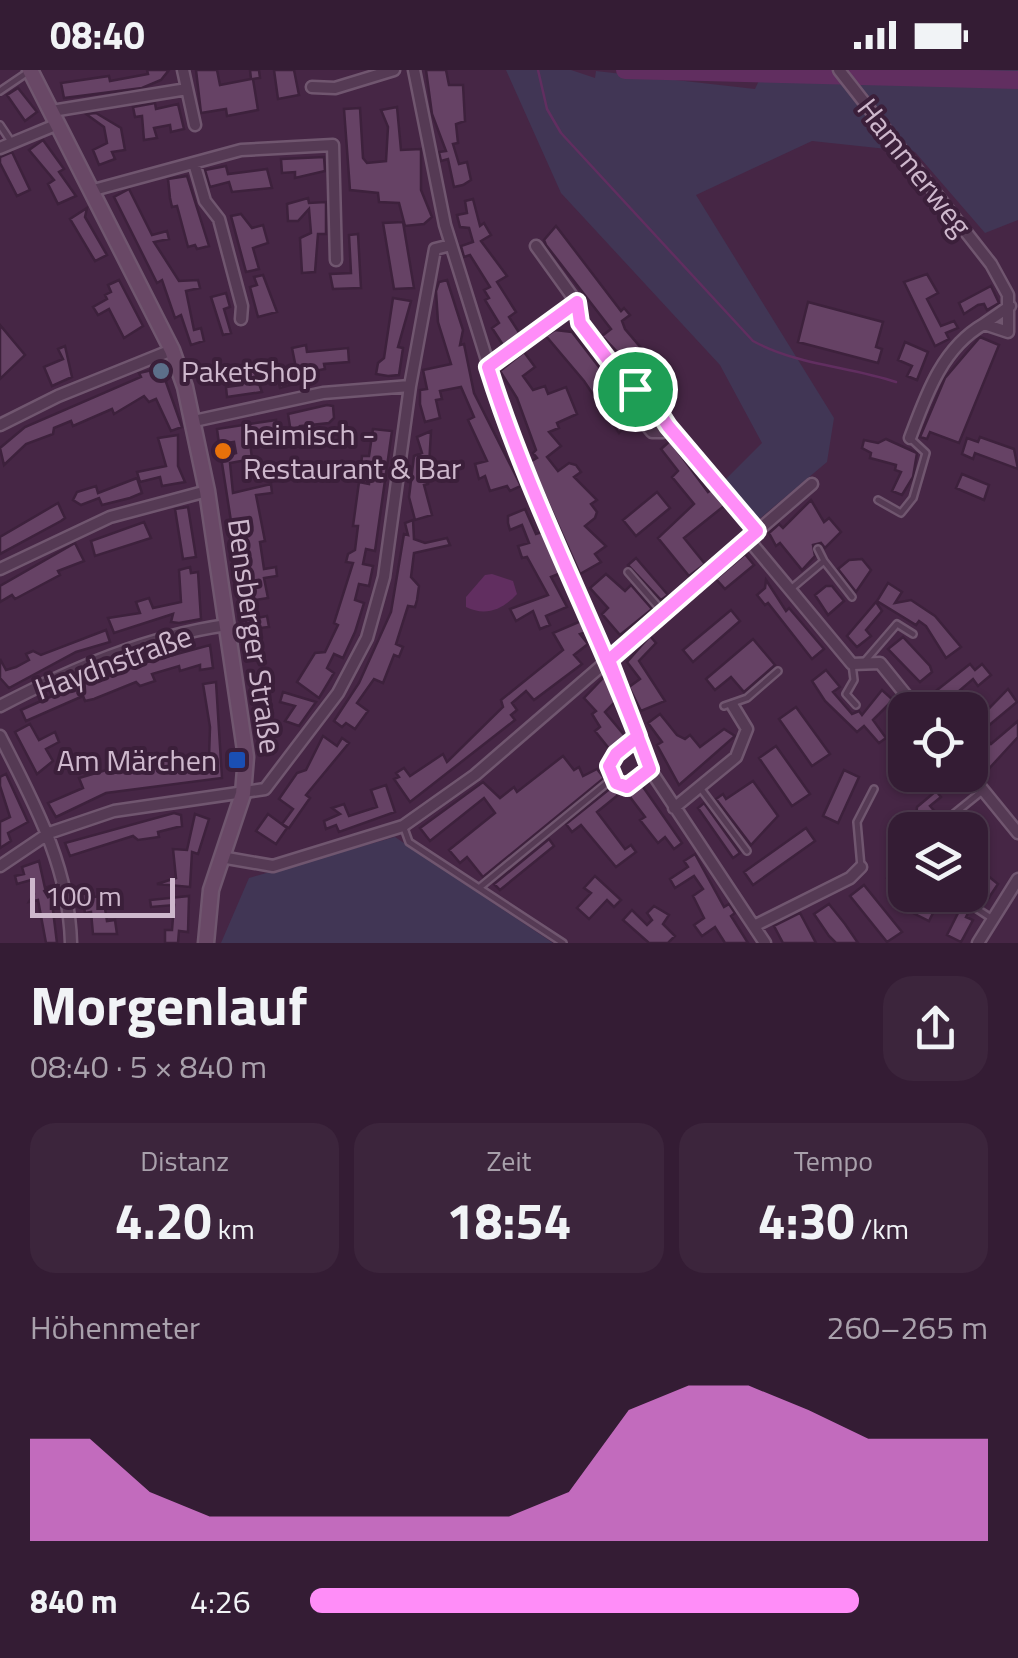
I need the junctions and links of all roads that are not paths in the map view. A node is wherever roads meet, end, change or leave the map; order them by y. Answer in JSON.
{"nodes":[{"id":1,"x":30,"y":70,"type":"edge"},
{"id":2,"x":183,"y":70,"type":"edge"},
{"id":3,"x":394,"y":70,"type":"edge"},
{"id":4,"x":414,"y":70,"type":"edge"},
{"id":5,"x":839,"y":70,"type":"edge"},
{"id":6,"x":312,"y":87,"type":"dead end"},
{"id":7,"x":187,"y":88,"type":"junction"},
{"id":8,"x":0,"y":92,"type":"edge"},
{"id":9,"x":55,"y":117,"type":"junction"},
{"id":10,"x":0,"y":125,"type":"edge"},
{"id":11,"x":195,"y":125,"type":"dead end"},
{"id":12,"x":12,"y":143,"type":"junction"},
{"id":13,"x":0,"y":148,"type":"edge"},
{"id":14,"x":194,"y":163,"type":"junction"},
{"id":15,"x":90,"y":191,"type":"junction"},
{"id":16,"x":451,"y":245,"type":"junction"},
{"id":17,"x":536,"y":246,"type":"dead end"},
{"id":18,"x":336,"y":260,"type":"dead end"},
{"id":19,"x":577,"y":302,"type":"junction"},
{"id":20,"x":1010,"y":306,"type":"junction"},
{"id":21,"x":241,"y":319,"type":"dead end"},
{"id":22,"x":984,"y":324,"type":"junction"},
{"id":23,"x":172,"y":350,"type":"junction"},
{"id":24,"x":488,"y":367,"type":"junction"},
{"id":25,"x":410,"y":386,"type":"junction"},
{"id":26,"x":631,"y":390,"type":"junction"},
{"id":27,"x":2,"y":419,"type":"edge"},
{"id":28,"x":194,"y":422,"type":"junction"},
{"id":29,"x":668,"y":426,"type":"junction"},
{"id":30,"x":910,"y":438,"type":"joint"},
{"id":31,"x":812,"y":484,"type":"dead end"},
{"id":32,"x":207,"y":491,"type":"junction"},
{"id":33,"x":878,"y":500,"type":"dead end"},
{"id":34,"x":752,"y":535,"type":"junction"},
{"id":35,"x":818,"y":548,"type":"dead end"},
{"id":36,"x":824,"y":561,"type":"junction"},
{"id":37,"x":0,"y":569,"type":"edge"},
{"id":38,"x":628,"y":572,"type":"dead end"},
{"id":39,"x":790,"y":590,"type":"junction"},
{"id":40,"x":852,"y":597,"type":"dead end"},
{"id":41,"x":662,"y":610,"type":"junction"},
{"id":42,"x":228,"y":625,"type":"junction"},
{"id":43,"x":912,"y":634,"type":"dead end"},
{"id":44,"x":609,"y":660,"type":"junction"},
{"id":45,"x":858,"y":664,"type":"junction"},
{"id":46,"x":778,"y":671,"type":"dead end"},
{"id":47,"x":903,"y":692,"type":"edge"},
{"id":48,"x":0,"y":706,"type":"edge"},
{"id":49,"x":729,"y":706,"type":"joint"},
{"id":50,"x":856,"y":706,"type":"dead end"},
{"id":51,"x":0,"y":736,"type":"edge"},
{"id":52,"x":638,"y":736,"type":"junction"},
{"id":53,"x":650,"y":769,"type":"junction"},
{"id":54,"x":613,"y":778,"type":"junction"},
{"id":55,"x":700,"y":788,"type":"junction"},
{"id":56,"x":874,"y":789,"type":"dead end"},
{"id":57,"x":981,"y":792,"type":"edge"},
{"id":58,"x":985,"y":792,"type":"edge"},
{"id":59,"x":243,"y":794,"type":"junction"},
{"id":60,"x":674,"y":808,"type":"junction"},
{"id":61,"x":956,"y":812,"type":"edge"},
{"id":62,"x":403,"y":826,"type":"junction"},
{"id":63,"x":50,"y":833,"type":"junction"},
{"id":64,"x":1018,"y":834,"type":"edge"},
{"id":65,"x":747,"y":851,"type":"dead end"},
{"id":66,"x":222,"y":857,"type":"junction"},
{"id":67,"x":0,"y":866,"type":"edge"},
{"id":68,"x":861,"y":867,"type":"joint"},
{"id":69,"x":1018,"y":879,"type":"edge"},
{"id":70,"x":478,"y":888,"type":"junction"},
{"id":71,"x":982,"y":912,"type":"edge"},
{"id":72,"x":994,"y":920,"type":"junction"},
{"id":73,"x":754,"y":926,"type":"junction"},
{"id":74,"x":71,"y":943,"type":"edge"},
{"id":75,"x":206,"y":943,"type":"edge"},
{"id":76,"x":563,"y":943,"type":"edge"},
{"id":77,"x":765,"y":943,"type":"edge"},
{"id":78,"x":978,"y":943,"type":"edge"}],
"edges":[{"from":1,"to":8,"type":"lane"},
{"from":1,"to":9,"type":"main road","name":"Bensberger Straße"},
{"from":2,"to":7,"type":"street"},
{"from":3,"to":6,"type":"street"},
{"from":4,"to":16,"type":"street"},
{"from":5,"to":20,"type":"street","name":"Hammerweg"},
{"from":7,"to":9,"type":"street"},
{"from":7,"to":11,"type":"street"},
{"from":9,"to":12,"type":"street"},
{"from":9,"to":15,"type":"main road","name":"Bensberger Straße"},
{"from":10,"to":12,"type":"lane"},
{"from":12,"to":13,"type":"street"},
{"from":14,"to":15,"type":"street"},
{"from":14,"to":18,"type":"street"},
{"from":14,"to":21,"type":"street"},
{"from":15,"to":23,"type":"main road","name":"Bensberger Straße"},
{"from":16,"to":24,"type":"street"},
{"from":16,"to":25,"type":"street"},
{"from":17,"to":19,"type":"street"},
{"from":19,"to":24,"type":"street"},
{"from":19,"to":26,"type":"street"},
{"from":20,"to":22,"type":"street"},
{"from":20,"to":22,"type":"street"},
{"from":22,"to":30,"type":"street"},
{"from":23,"to":27,"type":"street"},
{"from":23,"to":28,"type":"main road","name":"Bensberger Straße"},
{"from":24,"to":44,"type":"street"},
{"from":25,"to":28,"type":"street"},
{"from":25,"to":59,"type":"street"},
{"from":26,"to":29,"type":"street"},
{"from":26,"to":29,"type":"street"},
{"from":28,"to":32,"type":"main road","name":"Bensberger Straße"},
{"from":29,"to":34,"type":"street"},
{"from":30,"to":33,"type":"lane"},
{"from":31,"to":34,"type":"street"},
{"from":32,"to":37,"type":"street"},
{"from":32,"to":42,"type":"main road","name":"Bensberger Straße"},
{"from":34,"to":39,"type":"street"},
{"from":34,"to":41,"type":"street"},
{"from":35,"to":36,"type":"lane"},
{"from":36,"to":39,"type":"lane"},
{"from":36,"to":40,"type":"lane"},
{"from":38,"to":41,"type":"lane"},
{"from":39,"to":45,"type":"street"},
{"from":41,"to":44,"type":"street"},
{"from":42,"to":48,"type":"street","name":"Haydnstraße"},
{"from":42,"to":59,"type":"main road","name":"Bensberger Straße"},
{"from":43,"to":45,"type":"lane"},
{"from":44,"to":52,"type":"street"},
{"from":44,"to":62,"type":"street"},
{"from":45,"to":47,"type":"street"},
{"from":45,"to":50,"type":"lane"},
{"from":46,"to":49,"type":"lane"},
{"from":49,"to":55,"type":"street"},
{"from":51,"to":63,"type":"street"},
{"from":52,"to":53,"type":"street"},
{"from":52,"to":54,"type":"lane"},
{"from":53,"to":54,"type":"lane"},
{"from":53,"to":60,"type":"street"},
{"from":54,"to":70,"type":"lane"},
{"from":55,"to":60,"type":"street"},
{"from":55,"to":65,"type":"lane"},
{"from":56,"to":68,"type":"lane"},
{"from":57,"to":61,"type":"lane"},
{"from":58,"to":64,"type":"street"},
{"from":59,"to":63,"type":"street"},
{"from":59,"to":66,"type":"main road","name":"Bensberger Straße"},
{"from":60,"to":73,"type":"street"},
{"from":62,"to":66,"type":"street"},
{"from":62,"to":70,"type":"lane"},
{"from":63,"to":67,"type":"street"},
{"from":63,"to":74,"type":"street"},
{"from":66,"to":75,"type":"main road","name":"Bensberger Straße"},
{"from":68,"to":73,"type":"street"},
{"from":69,"to":72,"type":"street"},
{"from":70,"to":76,"type":"lane"},
{"from":71,"to":72,"type":"lane"},
{"from":72,"to":78,"type":"street"},
{"from":73,"to":77,"type":"street"}]}
